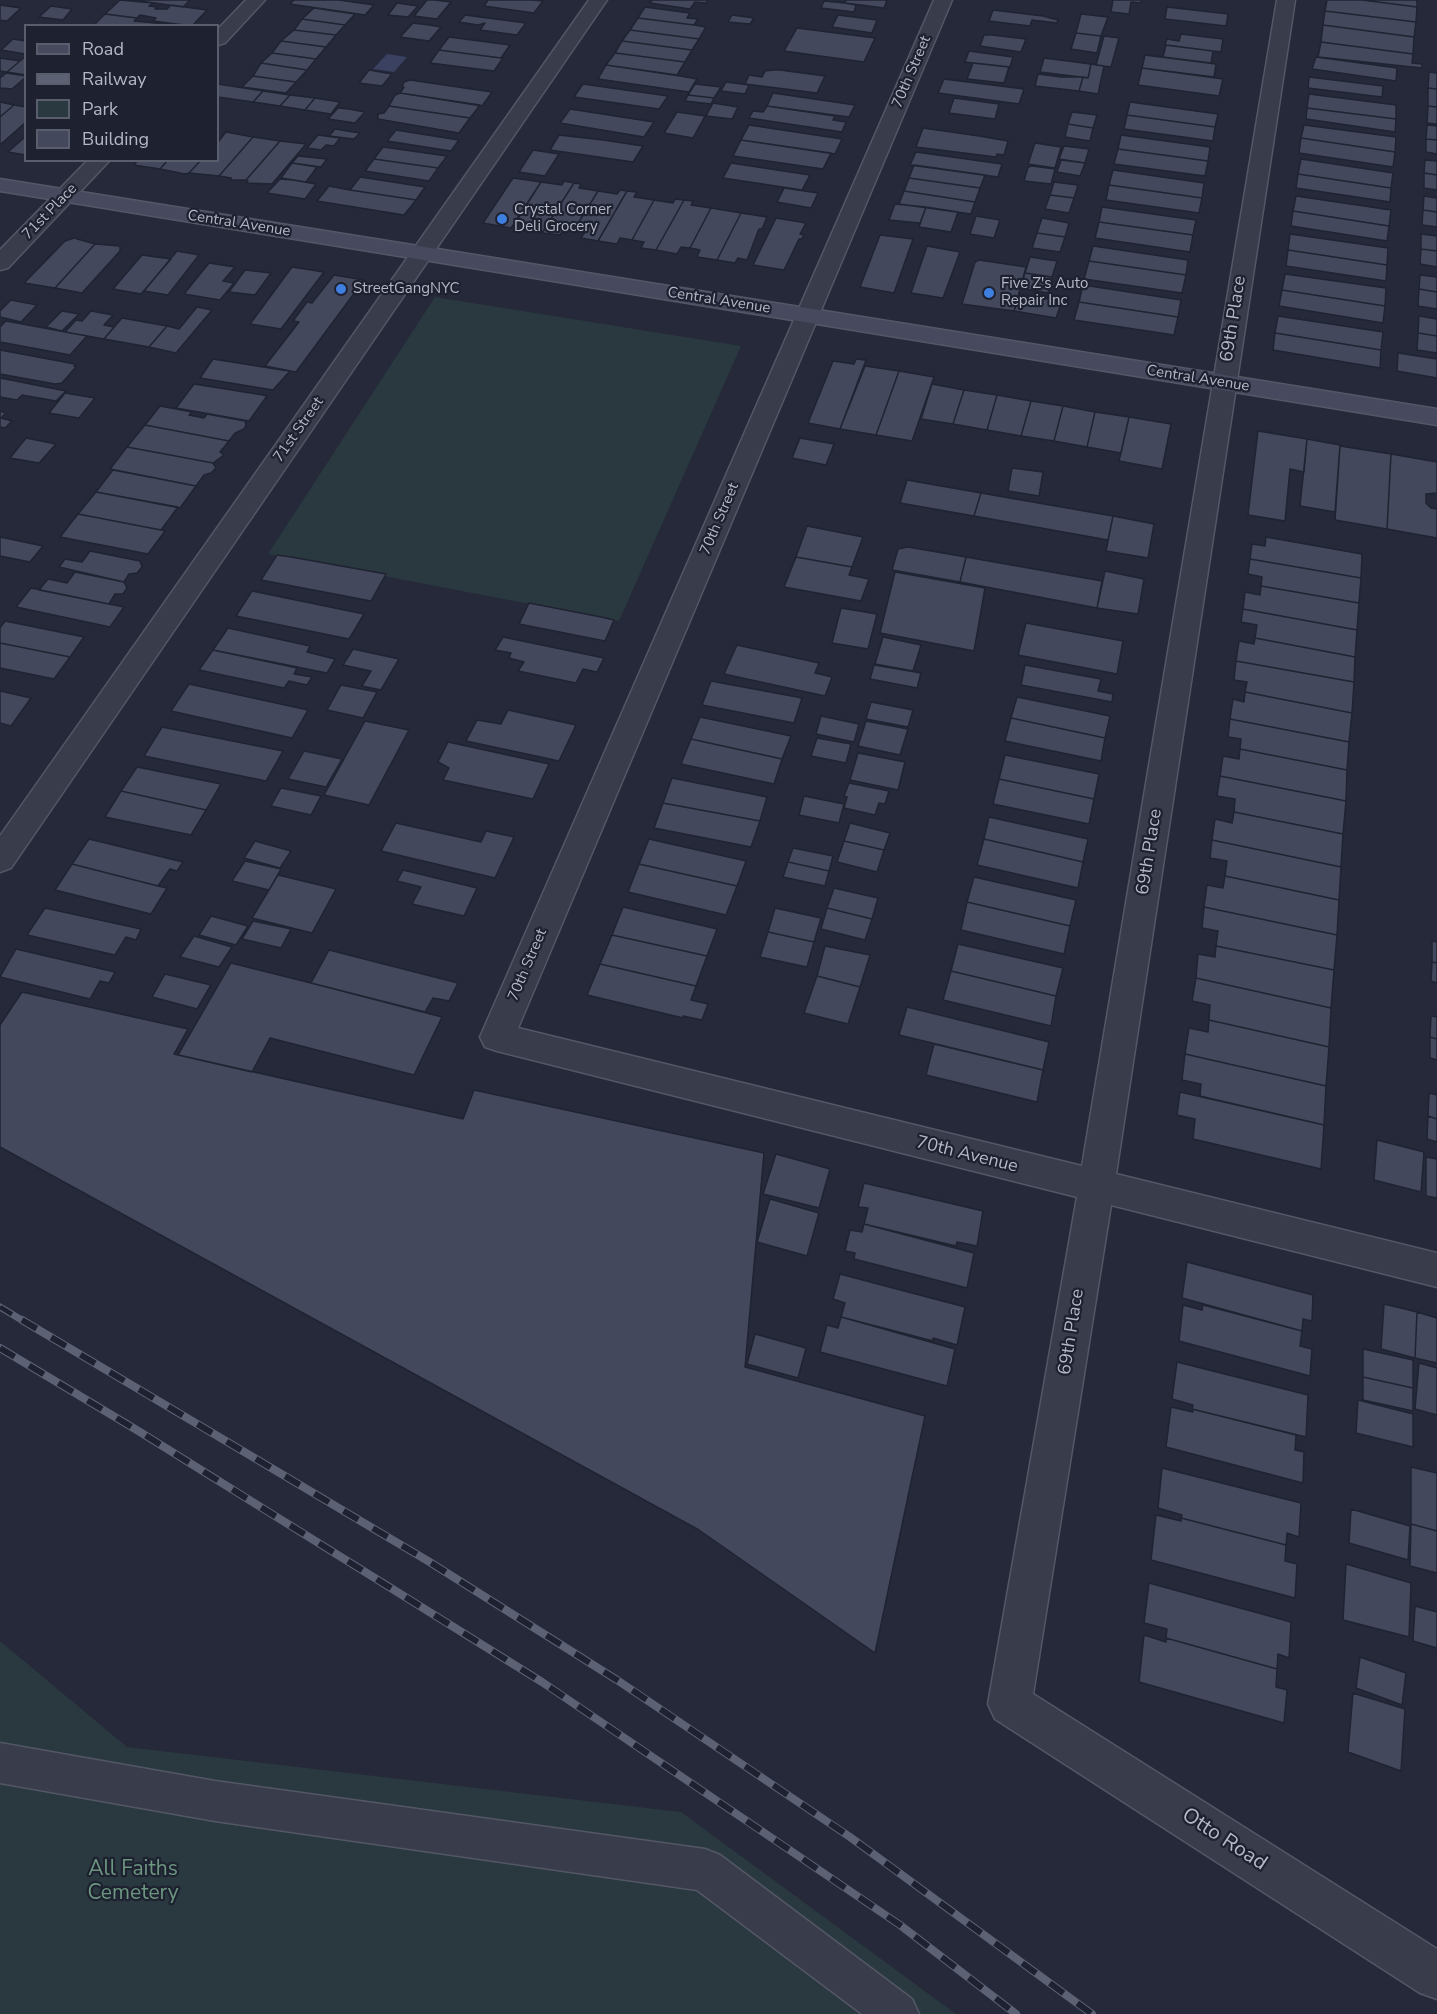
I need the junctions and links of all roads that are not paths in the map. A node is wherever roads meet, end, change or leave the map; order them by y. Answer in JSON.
{"nodes":[{"id":1,"x":256,"y":0,"type":"edge"},
{"id":2,"x":598,"y":0,"type":"edge"},
{"id":3,"x":943,"y":0,"type":"edge"},
{"id":4,"x":1286,"y":0,"type":"edge"},
{"id":5,"x":219,"y":38,"type":"edge"},
{"id":6,"x":98,"y":162,"type":"edge"},
{"id":7,"x":0,"y":185,"type":"edge"},
{"id":8,"x":65,"y":196,"type":"junction"},
{"id":9,"x":422,"y":253,"type":"junction"},
{"id":10,"x":0,"y":263,"type":"edge"},
{"id":11,"x":807,"y":315,"type":"junction"},
{"id":12,"x":1224,"y":383,"type":"junction"},
{"id":13,"x":1437,"y":417,"type":"edge"},
{"id":14,"x":0,"y":860,"type":"edge"},
{"id":15,"x":497,"y":1037,"type":"joint"},
{"id":16,"x":1096,"y":1187,"type":"junction"},
{"id":17,"x":1437,"y":1270,"type":"edge"},
{"id":18,"x":1010,"y":1704,"type":"joint"},
{"id":19,"x":0,"y":1763,"type":"edge"},
{"id":20,"x":1437,"y":1976,"type":"edge"},
{"id":21,"x":897,"y":2014,"type":"edge"}],
"edges":[{"from":1,"to":5,"type":"street"},
{"from":2,"to":9,"type":"street","name":"71st Street"},
{"from":3,"to":11,"type":"street","name":"70th Street"},
{"from":4,"to":12,"type":"street","name":"69th Place"},
{"from":6,"to":8,"type":"street","name":"71st Place"},
{"from":7,"to":8,"type":"main road","name":"Central Avenue"},
{"from":8,"to":9,"type":"main road","name":"Central Avenue"},
{"from":8,"to":10,"type":"street","name":"71st Place"},
{"from":9,"to":11,"type":"main road","name":"Central Avenue"},
{"from":9,"to":14,"type":"street","name":"71st Street"},
{"from":11,"to":12,"type":"main road","name":"Central Avenue"},
{"from":11,"to":15,"type":"street","name":"70th Street"},
{"from":12,"to":13,"type":"main road","name":"Central Avenue"},
{"from":12,"to":16,"type":"street","name":"69th Place"},
{"from":15,"to":16,"type":"street","name":"70th Avenue"},
{"from":16,"to":17,"type":"street","name":"70th Avenue"},
{"from":16,"to":18,"type":"street","name":"69th Place"},
{"from":18,"to":20,"type":"street","name":"Otto Road"},
{"from":19,"to":21,"type":"lane"}]}
